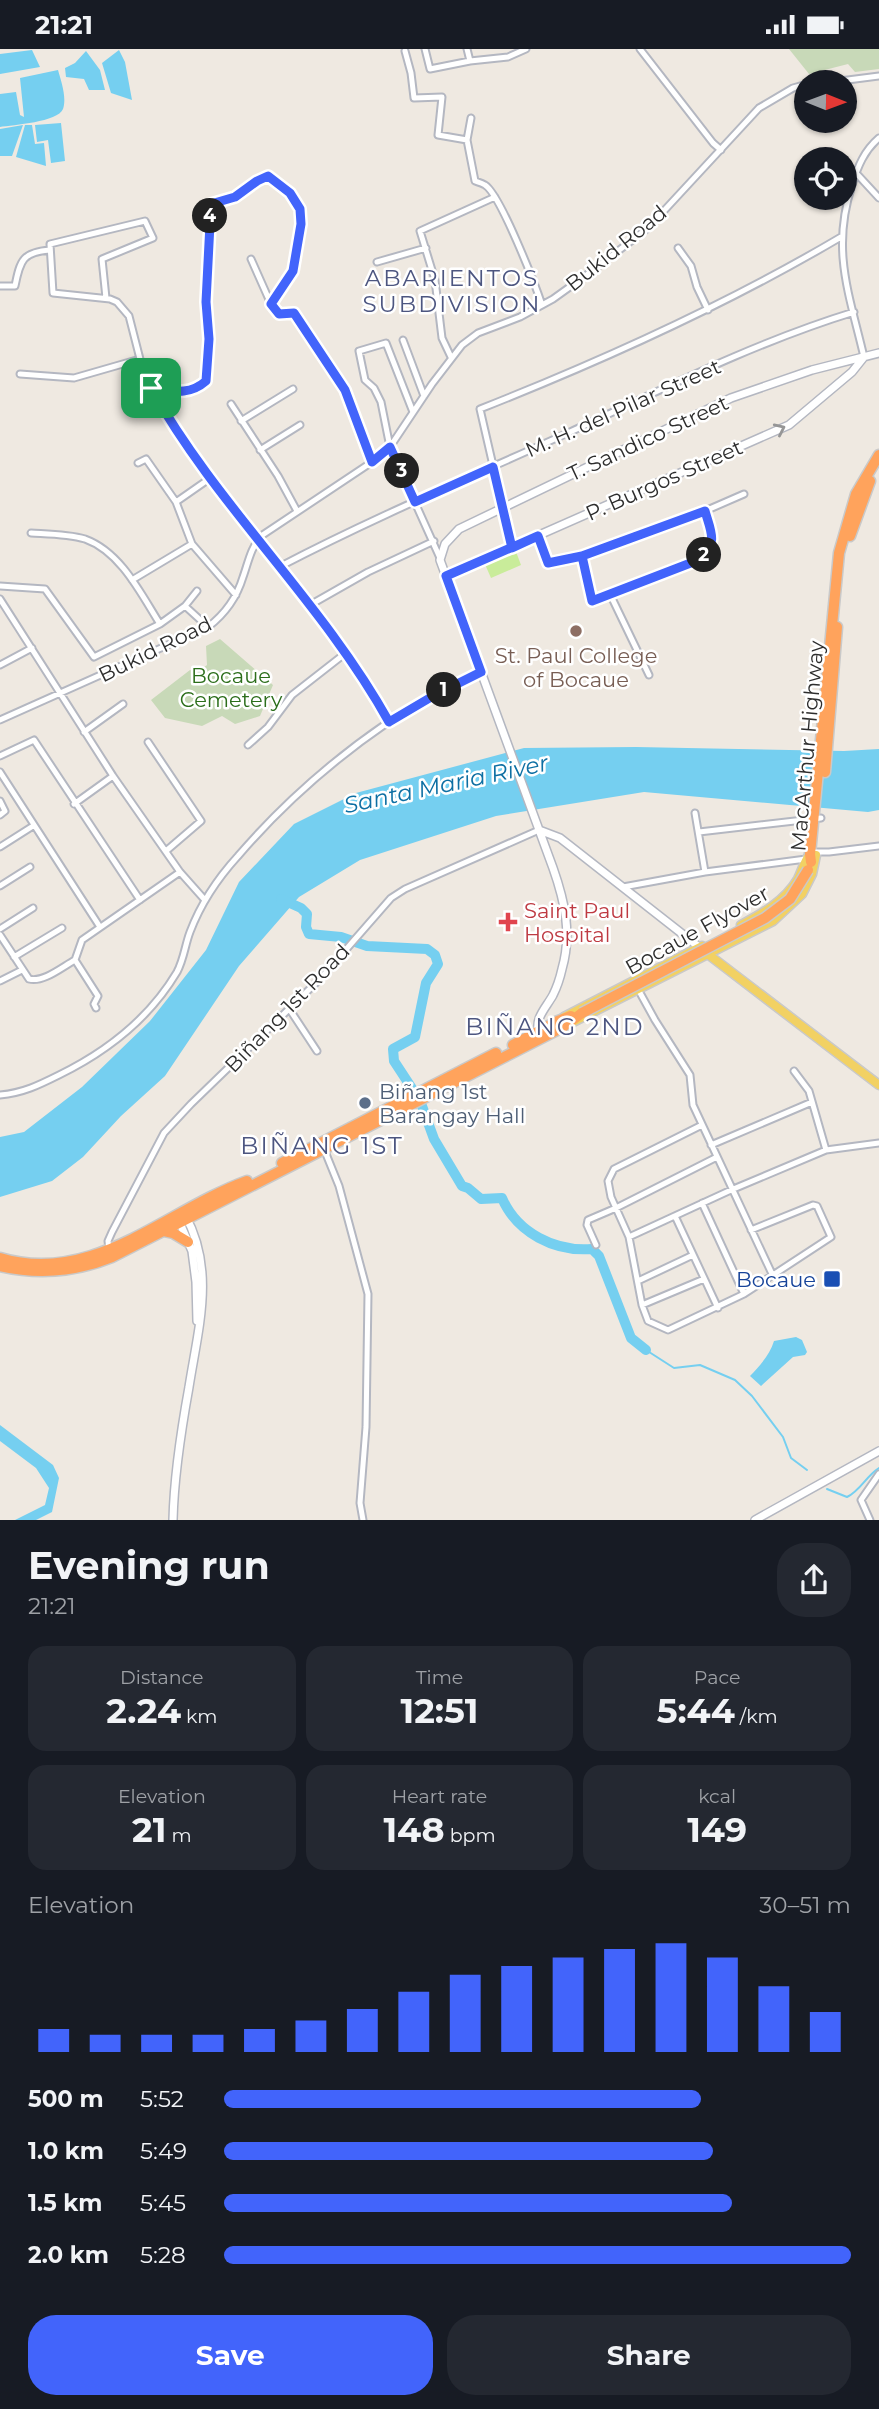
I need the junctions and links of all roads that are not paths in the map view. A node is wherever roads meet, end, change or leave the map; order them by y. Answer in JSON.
{"nodes":[{"id":1,"x":425,"y":49,"type":"edge"},
{"id":2,"x":467,"y":49,"type":"edge"},
{"id":3,"x":526,"y":49,"type":"edge"},
{"id":4,"x":640,"y":49,"type":"edge"},
{"id":5,"x":405,"y":51,"type":"dead end"},
{"id":6,"x":513,"y":51,"type":"edge"},
{"id":7,"x":470,"y":61,"type":"junction"},
{"id":8,"x":879,"y":76,"type":"edge"},
{"id":9,"x":858,"y":79,"type":"edge"},
{"id":10,"x":794,"y":88,"type":"edge"},
{"id":11,"x":471,"y":118,"type":"dead end"},
{"id":12,"x":879,"y":138,"type":"edge"},
{"id":13,"x":467,"y":140,"type":"junction"},
{"id":14,"x":721,"y":150,"type":"junction"},
{"id":15,"x":857,"y":171,"type":"edge"},
{"id":16,"x":857,"y":174,"type":"edge"},
{"id":17,"x":495,"y":197,"type":"junction"},
{"id":18,"x":879,"y":198,"type":"edge"},
{"id":19,"x":846,"y":210,"type":"edge"},
{"id":20,"x":841,"y":237,"type":"junction"},
{"id":21,"x":678,"y":247,"type":"dead end"},
{"id":22,"x":426,"y":248,"type":"junction"},
{"id":23,"x":50,"y":250,"type":"junction"},
{"id":24,"x":251,"y":259,"type":"dead end"},
{"id":25,"x":377,"y":262,"type":"dead end"},
{"id":26,"x":0,"y":286,"type":"edge"},
{"id":27,"x":106,"y":298,"type":"junction"},
{"id":28,"x":271,"y":304,"type":"junction"},
{"id":29,"x":542,"y":305,"type":"junction"},
{"id":30,"x":708,"y":310,"type":"junction"},
{"id":31,"x":854,"y":312,"type":"junction"},
{"id":32,"x":403,"y":340,"type":"dead end"},
{"id":33,"x":879,"y":353,"type":"edge"},
{"id":34,"x":864,"y":356,"type":"junction"},
{"id":35,"x":451,"y":357,"type":"junction"},
{"id":36,"x":140,"y":359,"type":"junction"},
{"id":37,"x":20,"y":375,"type":"dead end"},
{"id":38,"x":151,"y":388,"type":"junction"},
{"id":39,"x":293,"y":389,"type":"dead end"},
{"id":40,"x":424,"y":395,"type":"junction"},
{"id":41,"x":231,"y":404,"type":"dead end"},
{"id":42,"x":413,"y":412,"type":"junction"},
{"id":43,"x":241,"y":421,"type":"junction"},
{"id":44,"x":300,"y":425,"type":"dead end"},
{"id":45,"x":390,"y":447,"type":"junction"},
{"id":46,"x":260,"y":450,"type":"junction"},
{"id":47,"x":879,"y":455,"type":"edge"},
{"id":48,"x":372,"y":462,"type":"junction"},
{"id":49,"x":138,"y":463,"type":"dead end"},
{"id":50,"x":879,"y":466,"type":"edge"},
{"id":51,"x":493,"y":467,"type":"junction"},
{"id":52,"x":209,"y":479,"type":"junction"},
{"id":53,"x":744,"y":494,"type":"dead end"},
{"id":54,"x":176,"y":502,"type":"junction"},
{"id":55,"x":415,"y":502,"type":"junction"},
{"id":56,"x":502,"y":507,"type":"junction"},
{"id":57,"x":297,"y":511,"type":"junction"},
{"id":58,"x":705,"y":511,"type":"junction"},
{"id":59,"x":31,"y":533,"type":"dead end"},
{"id":60,"x":538,"y":536,"type":"junction"},
{"id":61,"x":258,"y":540,"type":"junction"},
{"id":62,"x":434,"y":541,"type":"junction"},
{"id":63,"x":192,"y":544,"type":"junction"},
{"id":64,"x":512,"y":548,"type":"junction"},
{"id":65,"x":582,"y":556,"type":"junction"},
{"id":66,"x":440,"y":560,"type":"junction"},
{"id":67,"x":281,"y":566,"type":"junction"},
{"id":68,"x":446,"y":576,"type":"junction"},
{"id":69,"x":132,"y":580,"type":"junction"},
{"id":70,"x":0,"y":586,"type":"edge"},
{"id":71,"x":197,"y":591,"type":"dead end"},
{"id":72,"x":610,"y":594,"type":"junction"},
{"id":73,"x":236,"y":595,"type":"junction"},
{"id":74,"x":0,"y":599,"type":"edge"},
{"id":75,"x":310,"y":605,"type":"junction"},
{"id":76,"x":185,"y":606,"type":"junction"},
{"id":77,"x":160,"y":624,"type":"junction"},
{"id":78,"x":208,"y":627,"type":"junction"},
{"id":79,"x":32,"y":648,"type":"junction"},
{"id":80,"x":347,"y":652,"type":"junction"},
{"id":81,"x":0,"y":665,"type":"edge"},
{"id":82,"x":481,"y":672,"type":"junction"},
{"id":83,"x":649,"y":675,"type":"dead end"},
{"id":84,"x":60,"y":695,"type":"junction"},
{"id":85,"x":123,"y":704,"type":"dead end"},
{"id":86,"x":0,"y":720,"type":"edge"},
{"id":87,"x":389,"y":722,"type":"junction"},
{"id":88,"x":84,"y":732,"type":"junction"},
{"id":89,"x":148,"y":742,"type":"dead end"},
{"id":90,"x":824,"y":743,"type":"junction"},
{"id":91,"x":248,"y":745,"type":"dead end"},
{"id":92,"x":0,"y":756,"type":"edge"},
{"id":93,"x":0,"y":772,"type":"edge"},
{"id":94,"x":113,"y":776,"type":"junction"},
{"id":95,"x":2,"y":781,"type":"edge"},
{"id":96,"x":0,"y":801,"type":"edge"},
{"id":97,"x":74,"y":804,"type":"junction"},
{"id":98,"x":695,"y":813,"type":"dead end"},
{"id":99,"x":0,"y":815,"type":"edge"},
{"id":100,"x":818,"y":817,"type":"junction"},
{"id":101,"x":33,"y":826,"type":"junction"},
{"id":102,"x":539,"y":830,"type":"junction"},
{"id":103,"x":698,"y":832,"type":"junction"},
{"id":104,"x":879,"y":846,"type":"edge"},
{"id":105,"x":0,"y":847,"type":"edge"},
{"id":106,"x":166,"y":851,"type":"junction"},
{"id":107,"x":811,"y":858,"type":"junction"},
{"id":108,"x":30,"y":867,"type":"dead end"},
{"id":109,"x":180,"y":872,"type":"junction"},
{"id":110,"x":705,"y":872,"type":"junction"},
{"id":111,"x":0,"y":886,"type":"edge"},
{"id":112,"x":622,"y":887,"type":"junction"},
{"id":113,"x":204,"y":899,"type":"junction"},
{"id":114,"x":140,"y":900,"type":"junction"},
{"id":115,"x":33,"y":908,"type":"dead end"},
{"id":116,"x":100,"y":927,"type":"junction"},
{"id":117,"x":62,"y":928,"type":"dead end"},
{"id":118,"x":0,"y":929,"type":"edge"},
{"id":119,"x":0,"y":935,"type":"edge"},
{"id":120,"x":2,"y":943,"type":"edge"},
{"id":121,"x":699,"y":947,"type":"junction"},
{"id":122,"x":709,"y":954,"type":"junction"},
{"id":123,"x":14,"y":957,"type":"junction"},
{"id":124,"x":75,"y":960,"type":"junction"},
{"id":125,"x":23,"y":970,"type":"junction"},
{"id":126,"x":0,"y":982,"type":"edge"},
{"id":127,"x":639,"y":991,"type":"junction"},
{"id":128,"x":96,"y":1008,"type":"dead end"},
{"id":129,"x":290,"y":1010,"type":"junction"},
{"id":130,"x":560,"y":1024,"type":"junction"},
{"id":131,"x":539,"y":1034,"type":"junction"},
{"id":132,"x":317,"y":1051,"type":"dead end"},
{"id":133,"x":794,"y":1071,"type":"dead end"},
{"id":134,"x":879,"y":1085,"type":"edge"},
{"id":135,"x":0,"y":1095,"type":"edge"},
{"id":136,"x":812,"y":1102,"type":"junction"},
{"id":137,"x":702,"y":1125,"type":"junction"},
{"id":138,"x":879,"y":1143,"type":"edge"},
{"id":139,"x":322,"y":1145,"type":"junction"},
{"id":140,"x":711,"y":1145,"type":"junction"},
{"id":141,"x":826,"y":1150,"type":"junction"},
{"id":142,"x":717,"y":1157,"type":"junction"},
{"id":143,"x":731,"y":1189,"type":"junction"},
{"id":144,"x":702,"y":1203,"type":"junction"},
{"id":145,"x":616,"y":1208,"type":"junction"},
{"id":146,"x":675,"y":1216,"type":"junction"},
{"id":147,"x":182,"y":1217,"type":"junction"},
{"id":148,"x":751,"y":1230,"type":"junction"},
{"id":149,"x":164,"y":1231,"type":"junction"},
{"id":150,"x":629,"y":1237,"type":"junction"},
{"id":151,"x":188,"y":1242,"type":"junction"},
{"id":152,"x":596,"y":1245,"type":"dead end"},
{"id":153,"x":111,"y":1254,"type":"junction"},
{"id":154,"x":693,"y":1255,"type":"junction"},
{"id":155,"x":0,"y":1258,"type":"edge"},
{"id":156,"x":0,"y":1266,"type":"edge"},
{"id":157,"x":773,"y":1276,"type":"junction"},
{"id":158,"x":704,"y":1279,"type":"junction"},
{"id":159,"x":638,"y":1281,"type":"junction"},
{"id":160,"x":744,"y":1294,"type":"junction"},
{"id":161,"x":642,"y":1305,"type":"junction"},
{"id":162,"x":718,"y":1308,"type":"junction"},
{"id":163,"x":198,"y":1329,"type":"junction"},
{"id":164,"x":879,"y":1451,"type":"edge"},
{"id":165,"x":879,"y":1474,"type":"edge"},
{"id":166,"x":173,"y":1520,"type":"edge"},
{"id":167,"x":363,"y":1520,"type":"edge"},
{"id":168,"x":755,"y":1520,"type":"edge"},
{"id":169,"x":870,"y":1520,"type":"edge"}],
"edges":[{"from":1,"to":7,"type":"street"},
{"from":2,"to":7,"type":"street"},
{"from":3,"to":6,"type":"street"},
{"from":4,"to":14,"type":"street"},
{"from":5,"to":13,"type":"street"},
{"from":6,"to":7,"type":"street"},
{"from":8,"to":9,"type":"street"},
{"from":10,"to":14,"type":"street","name":"Bukid Road"},
{"from":11,"to":13,"type":"street"},
{"from":12,"to":15,"type":"street"},
{"from":13,"to":17,"type":"street"},
{"from":14,"to":29,"type":"street","name":"Bukid Road"},
{"from":16,"to":18,"type":"street"},
{"from":17,"to":22,"type":"street"},
{"from":17,"to":29,"type":"street"},
{"from":19,"to":20,"type":"street"},
{"from":20,"to":30,"type":"street"},
{"from":20,"to":31,"type":"street"},
{"from":21,"to":30,"type":"street"},
{"from":22,"to":25,"type":"street"},
{"from":22,"to":35,"type":"street"},
{"from":23,"to":26,"type":"street"},
{"from":23,"to":27,"type":"street"},
{"from":23,"to":27,"type":"street"},
{"from":24,"to":28,"type":"street"},
{"from":27,"to":36,"type":"street"},
{"from":28,"to":38,"type":"street"},
{"from":28,"to":48,"type":"street"},
{"from":29,"to":35,"type":"street","name":"Bukid Road"},
{"from":30,"to":51,"type":"street"},
{"from":31,"to":34,"type":"street"},
{"from":31,"to":51,"type":"street","name":"M. H. del Pilar Street"},
{"from":32,"to":40,"type":"street"},
{"from":33,"to":34,"type":"main road","name":"T. Sandico Street"},
{"from":34,"to":56,"type":"main road","name":"T. Sandico Street"},
{"from":60,"to":34,"type":"main road","name":"P. Burgos Street","one_way":true},
{"from":35,"to":40,"type":"street","name":"Bukid Road"},
{"from":36,"to":37,"type":"street"},
{"from":36,"to":38,"type":"street"},
{"from":38,"to":52,"type":"street"},
{"from":39,"to":43,"type":"street"},
{"from":40,"to":42,"type":"street","name":"Bukid Road"},
{"from":41,"to":43,"type":"street"},
{"from":42,"to":45,"type":"street","name":"Bukid Road"},
{"from":42,"to":45,"type":"street"},
{"from":43,"to":46,"type":"street"},
{"from":44,"to":46,"type":"street"},
{"from":45,"to":48,"type":"street","name":"Bukid Road"},
{"from":45,"to":55,"type":"street"},
{"from":46,"to":57,"type":"street"},
{"from":47,"to":90,"type":"highway","name":"MacArthur Highway"},
{"from":48,"to":57,"type":"street","name":"Bukid Road"},
{"from":49,"to":54,"type":"street"},
{"from":50,"to":90,"type":"highway","name":"MacArthur Highway"},
{"from":51,"to":55,"type":"street","name":"M. H. del Pilar Street"},
{"from":51,"to":56,"type":"street"},
{"from":52,"to":54,"type":"street"},
{"from":52,"to":61,"type":"street"},
{"from":53,"to":58,"type":"street"},
{"from":54,"to":63,"type":"street"},
{"from":55,"to":62,"type":"street"},
{"from":55,"to":67,"type":"street","name":"M. H. del Pilar Street"},
{"from":56,"to":64,"type":"street"},
{"from":56,"to":66,"type":"main road","name":"T. Sandico Street"},
{"from":57,"to":61,"type":"street","name":"Bukid Road"},
{"from":58,"to":65,"type":"street"},
{"from":58,"to":72,"type":"street"},
{"from":59,"to":69,"type":"street"},
{"from":60,"to":64,"type":"main road","name":"P. Burgos Street"},
{"from":60,"to":65,"type":"street"},
{"from":61,"to":67,"type":"street"},
{"from":61,"to":73,"type":"street","name":"Bukid Road"},
{"from":62,"to":66,"type":"street"},
{"from":62,"to":75,"type":"street"},
{"from":63,"to":69,"type":"street"},
{"from":63,"to":73,"type":"street"},
{"from":64,"to":68,"type":"main road","name":"P. Burgos Street"},
{"from":65,"to":72,"type":"street"},
{"from":66,"to":68,"type":"main road"},
{"from":67,"to":75,"type":"street"},
{"from":68,"to":82,"type":"main road"},
{"from":69,"to":77,"type":"street"},
{"from":70,"to":77,"type":"street"},
{"from":71,"to":76,"type":"street"},
{"from":72,"to":83,"type":"street"},
{"from":73,"to":78,"type":"street","name":"Bukid Road"},
{"from":74,"to":79,"type":"street"},
{"from":75,"to":80,"type":"street"},
{"from":76,"to":77,"type":"street"},
{"from":76,"to":78,"type":"street"},
{"from":78,"to":84,"type":"street","name":"Bukid Road"},
{"from":79,"to":81,"type":"street"},
{"from":79,"to":84,"type":"street"},
{"from":80,"to":87,"type":"street"},
{"from":80,"to":91,"type":"street"},
{"from":82,"to":87,"type":"street"},
{"from":82,"to":102,"type":"main road"},
{"from":84,"to":86,"type":"street","name":"Bukid Road"},
{"from":84,"to":88,"type":"street"},
{"from":85,"to":88,"type":"street"},
{"from":87,"to":113,"type":"street"},
{"from":88,"to":94,"type":"street"},
{"from":89,"to":106,"type":"street"},
{"from":90,"to":100,"type":"highway","name":"MacArthur Highway"},
{"from":92,"to":97,"type":"street"},
{"from":93,"to":95,"type":"street"},
{"from":94,"to":97,"type":"street"},
{"from":94,"to":106,"type":"street"},
{"from":95,"to":101,"type":"street"},
{"from":96,"to":99,"type":"street"},
{"from":97,"to":114,"type":"street"},
{"from":98,"to":103,"type":"street"},
{"from":100,"to":103,"type":"street"},
{"from":100,"to":107,"type":"highway","name":"MacArthur Highway"},
{"from":101,"to":105,"type":"street"},
{"from":101,"to":116,"type":"street"},
{"from":102,"to":112,"type":"main road"},
{"from":102,"to":129,"type":"street","name":"Biñang 1st Road"},
{"from":102,"to":131,"type":"main road"},
{"from":103,"to":110,"type":"street"},
{"from":104,"to":107,"type":"street"},
{"from":106,"to":109,"type":"street"},
{"from":107,"to":110,"type":"street"},
{"from":107,"to":121,"type":"main road","name":"MacArthur Highway"},
{"from":107,"to":122,"type":"main road","name":"MacArthur Highway"},
{"from":107,"to":130,"type":"highway","name":"Bocaue Flyover","bridge":true},
{"from":108,"to":111,"type":"street"},
{"from":109,"to":113,"type":"street"},
{"from":109,"to":114,"type":"street"},
{"from":110,"to":112,"type":"street"},
{"from":112,"to":121,"type":"main road"},
{"from":113,"to":135,"type":"street"},
{"from":114,"to":116,"type":"street"},
{"from":115,"to":118,"type":"street"},
{"from":116,"to":124,"type":"street"},
{"from":117,"to":123,"type":"street"},
{"from":119,"to":120,"type":"street"},
{"from":120,"to":123,"type":"street"},
{"from":121,"to":130,"type":"main road","name":"MacArthur Highway"},
{"from":122,"to":127,"type":"main road","name":"MacArthur Highway"},
{"from":122,"to":134,"type":"main road"},
{"from":123,"to":125,"type":"street"},
{"from":124,"to":125,"type":"street"},
{"from":124,"to":128,"type":"street"},
{"from":125,"to":126,"type":"street"},
{"from":127,"to":130,"type":"main road","name":"MacArthur Highway"},
{"from":127,"to":137,"type":"street"},
{"from":129,"to":132,"type":"street"},
{"from":129,"to":153,"type":"street","name":"Biñang 1st Road"},
{"from":130,"to":131,"type":"highway","name":"MacArthur Highway"},
{"from":131,"to":139,"type":"highway","name":"MacArthur Highway"},
{"from":133,"to":136,"type":"street"},
{"from":136,"to":140,"type":"street"},
{"from":136,"to":141,"type":"street"},
{"from":137,"to":140,"type":"street"},
{"from":137,"to":145,"type":"street"},
{"from":138,"to":141,"type":"street"},
{"from":139,"to":147,"type":"highway","name":"MacArthur Highway"},
{"from":139,"to":167,"type":"street"},
{"from":140,"to":142,"type":"street"},
{"from":141,"to":143,"type":"street"},
{"from":142,"to":143,"type":"street"},
{"from":142,"to":145,"type":"street"},
{"from":143,"to":144,"type":"street"},
{"from":143,"to":148,"type":"street"},
{"from":144,"to":146,"type":"street"},
{"from":144,"to":160,"type":"street"},
{"from":145,"to":150,"type":"street"},
{"from":145,"to":152,"type":"street"},
{"from":146,"to":150,"type":"street"},
{"from":146,"to":154,"type":"street"},
{"from":147,"to":149,"type":"highway","name":"MacArthur Highway"},
{"from":147,"to":151,"type":"main road"},
{"from":147,"to":153,"type":"highway","name":"MacArthur Highway"},
{"from":147,"to":163,"type":"main road"},
{"from":148,"to":157,"type":"street"},
{"from":148,"to":157,"type":"street"},
{"from":149,"to":151,"type":"highway"},
{"from":149,"to":153,"type":"highway","name":"MacArthur Highway"},
{"from":150,"to":159,"type":"street"},
{"from":151,"to":163,"type":"main road"},
{"from":153,"to":155,"type":"highway","name":"MacArthur Highway"},
{"from":153,"to":156,"type":"highway","name":"MacArthur Highway"},
{"from":154,"to":158,"type":"street"},
{"from":154,"to":159,"type":"street"},
{"from":157,"to":160,"type":"street"},
{"from":158,"to":161,"type":"street"},
{"from":158,"to":162,"type":"street"},
{"from":159,"to":161,"type":"street"},
{"from":160,"to":162,"type":"street"},
{"from":161,"to":162,"type":"street"},
{"from":163,"to":166,"type":"main road"},
{"from":164,"to":168,"type":"main road"},
{"from":165,"to":169,"type":"street"}]}
